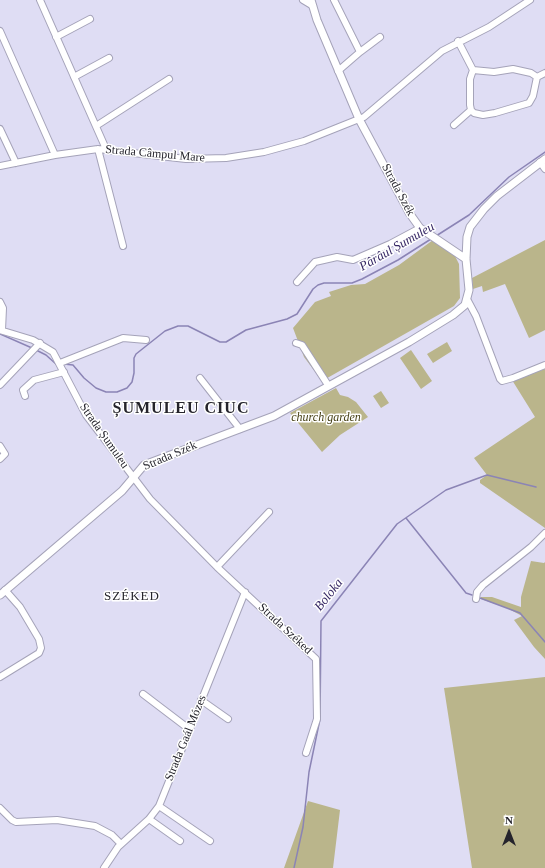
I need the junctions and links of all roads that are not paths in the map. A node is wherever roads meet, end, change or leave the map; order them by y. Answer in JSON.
{"nodes":[{"id":1,"x":40,"y":0,"type":"edge"},
{"id":2,"x":303,"y":0,"type":"edge"},
{"id":3,"x":334,"y":0,"type":"edge"},
{"id":4,"x":530,"y":0,"type":"edge"},
{"id":5,"x":312,"y":3,"type":"edge"},
{"id":6,"x":90,"y":19,"type":"dead end"},
{"id":7,"x":0,"y":31,"type":"edge"},
{"id":8,"x":56,"y":37,"type":"junction"},
{"id":9,"x":380,"y":38,"type":"dead end"},
{"id":10,"x":458,"y":41,"type":"junction"},
{"id":11,"x":360,"y":52,"type":"junction"},
{"id":12,"x":109,"y":58,"type":"dead end"},
{"id":13,"x":338,"y":70,"type":"junction"},
{"id":14,"x":473,"y":70,"type":"junction"},
{"id":15,"x":545,"y":73,"type":"edge"},
{"id":16,"x":74,"y":77,"type":"junction"},
{"id":17,"x":537,"y":77,"type":"junction"},
{"id":18,"x":169,"y":79,"type":"dead end"},
{"id":19,"x":470,"y":110,"type":"junction"},
{"id":20,"x":359,"y":119,"type":"junction"},
{"id":21,"x":454,"y":125,"type":"dead end"},
{"id":22,"x":96,"y":126,"type":"junction"},
{"id":23,"x":0,"y":129,"type":"edge"},
{"id":24,"x":98,"y":149,"type":"junction"},
{"id":25,"x":106,"y":149,"type":"junction"},
{"id":26,"x":55,"y":155,"type":"junction"},
{"id":27,"x":542,"y":160,"type":"edge"},
{"id":28,"x":16,"y":163,"type":"junction"},
{"id":29,"x":0,"y":166,"type":"edge"},
{"id":30,"x":545,"y":169,"type":"edge"},
{"id":31,"x":420,"y":228,"type":"junction"},
{"id":32,"x":123,"y":246,"type":"dead end"},
{"id":33,"x":466,"y":259,"type":"junction"},
{"id":34,"x":297,"y":282,"type":"dead end"},
{"id":35,"x":468,"y":301,"type":"junction"},
{"id":36,"x":0,"y":302,"type":"edge"},
{"id":37,"x":1,"y":330,"type":"edge"},
{"id":38,"x":146,"y":340,"type":"dead end"},
{"id":39,"x":296,"y":342,"type":"dead end"},
{"id":40,"x":36,"y":347,"type":"junction"},
{"id":41,"x":60,"y":363,"type":"junction"},
{"id":42,"x":545,"y":365,"type":"edge"},
{"id":43,"x":64,"y":372,"type":"junction"},
{"id":44,"x":200,"y":378,"type":"dead end"},
{"id":45,"x":0,"y":385,"type":"edge"},
{"id":46,"x":328,"y":385,"type":"junction"},
{"id":47,"x":25,"y":396,"type":"dead end"},
{"id":48,"x":240,"y":429,"type":"junction"},
{"id":49,"x":0,"y":446,"type":"edge"},
{"id":50,"x":0,"y":459,"type":"edge"},
{"id":51,"x":133,"y":479,"type":"junction"},
{"id":52,"x":269,"y":512,"type":"dead end"},
{"id":53,"x":545,"y":533,"type":"edge"},
{"id":54,"x":217,"y":567,"type":"junction"},
{"id":55,"x":245,"y":592,"type":"junction"},
{"id":56,"x":3,"y":593,"type":"edge"},
{"id":57,"x":476,"y":599,"type":"dead end"},
{"id":58,"x":0,"y":677,"type":"edge"},
{"id":59,"x":143,"y":694,"type":"dead end"},
{"id":60,"x":201,"y":700,"type":"junction"},
{"id":61,"x":228,"y":719,"type":"dead end"},
{"id":62,"x":189,"y":729,"type":"junction"},
{"id":63,"x":306,"y":753,"type":"dead end"},
{"id":64,"x":159,"y":806,"type":"junction"},
{"id":65,"x":0,"y":808,"type":"edge"},
{"id":66,"x":149,"y":819,"type":"junction"},
{"id":67,"x":180,"y":841,"type":"dead end"},
{"id":68,"x":210,"y":841,"type":"dead end"},
{"id":69,"x":121,"y":844,"type":"junction"},
{"id":70,"x":104,"y":868,"type":"edge"}],
"edges":[{"from":1,"to":8,"type":"street"},
{"from":2,"to":5,"type":"street"},
{"from":3,"to":11,"type":"street"},
{"from":4,"to":10,"type":"street","name":"Strada Câmpul Mare"},
{"from":5,"to":13,"type":"street","name":"Strada Szék"},
{"from":6,"to":8,"type":"street"},
{"from":7,"to":26,"type":"street"},
{"from":8,"to":16,"type":"street"},
{"from":9,"to":11,"type":"street"},
{"from":10,"to":14,"type":"street"},
{"from":10,"to":20,"type":"street","name":"Strada Câmpul Mare"},
{"from":11,"to":13,"type":"street"},
{"from":12,"to":16,"type":"street"},
{"from":13,"to":20,"type":"street","name":"Strada Szék"},
{"from":14,"to":17,"type":"street"},
{"from":14,"to":19,"type":"street"},
{"from":15,"to":17,"type":"street"},
{"from":16,"to":22,"type":"street"},
{"from":17,"to":19,"type":"street"},
{"from":18,"to":22,"type":"street"},
{"from":19,"to":21,"type":"street"},
{"from":20,"to":25,"type":"street","name":"Strada Câmpul Mare"},
{"from":20,"to":31,"type":"street","name":"Strada Szék"},
{"from":22,"to":25,"type":"street"},
{"from":23,"to":28,"type":"street"},
{"from":24,"to":25,"type":"street","name":"Strada Câmpul Mare"},
{"from":24,"to":26,"type":"street","name":"Strada Câmpul Mare"},
{"from":24,"to":32,"type":"street"},
{"from":26,"to":28,"type":"street","name":"Strada Câmpul Mare"},
{"from":27,"to":30,"type":"street"},
{"from":27,"to":33,"type":"street"},
{"from":28,"to":29,"type":"street","name":"Strada Câmpul Mare"},
{"from":31,"to":33,"type":"street","name":"Strada Szék"},
{"from":31,"to":34,"type":"street"},
{"from":33,"to":35,"type":"street"},
{"from":35,"to":42,"type":"street"},
{"from":35,"to":46,"type":"street","name":"Strada Szék"},
{"from":36,"to":37,"type":"street","name":"Strada Șumuleu"},
{"from":37,"to":40,"type":"street","name":"Strada Șumuleu"},
{"from":38,"to":41,"type":"street"},
{"from":39,"to":46,"type":"street"},
{"from":40,"to":41,"type":"street","name":"Strada Șumuleu"},
{"from":40,"to":45,"type":"street"},
{"from":41,"to":43,"type":"street","name":"Strada Șumuleu"},
{"from":43,"to":47,"type":"street"},
{"from":43,"to":51,"type":"street","name":"Strada Șumuleu"},
{"from":44,"to":48,"type":"street"},
{"from":46,"to":48,"type":"street","name":"Strada Szék"},
{"from":48,"to":51,"type":"street","name":"Strada Szék"},
{"from":49,"to":50,"type":"street"},
{"from":51,"to":54,"type":"street","name":"Strada Széked"},
{"from":51,"to":56,"type":"street","name":"Strada Szék"},
{"from":52,"to":54,"type":"street"},
{"from":53,"to":57,"type":"street"},
{"from":54,"to":55,"type":"street","name":"Strada Széked"},
{"from":55,"to":60,"type":"street","name":"Strada Gaál Mózes"},
{"from":55,"to":63,"type":"street","name":"Strada Széked"},
{"from":56,"to":58,"type":"street"},
{"from":59,"to":62,"type":"street"},
{"from":60,"to":61,"type":"street"},
{"from":60,"to":62,"type":"street","name":"Strada Gaál Mózes"},
{"from":62,"to":64,"type":"street","name":"Strada Gaál Mózes"},
{"from":64,"to":66,"type":"street","name":"Strada Gaál Mózes"},
{"from":64,"to":68,"type":"street"},
{"from":65,"to":69,"type":"street"},
{"from":66,"to":67,"type":"street"},
{"from":66,"to":69,"type":"street","name":"Strada Gaál Mózes"},
{"from":69,"to":70,"type":"street","name":"Strada Gaál Mózes"}]}
